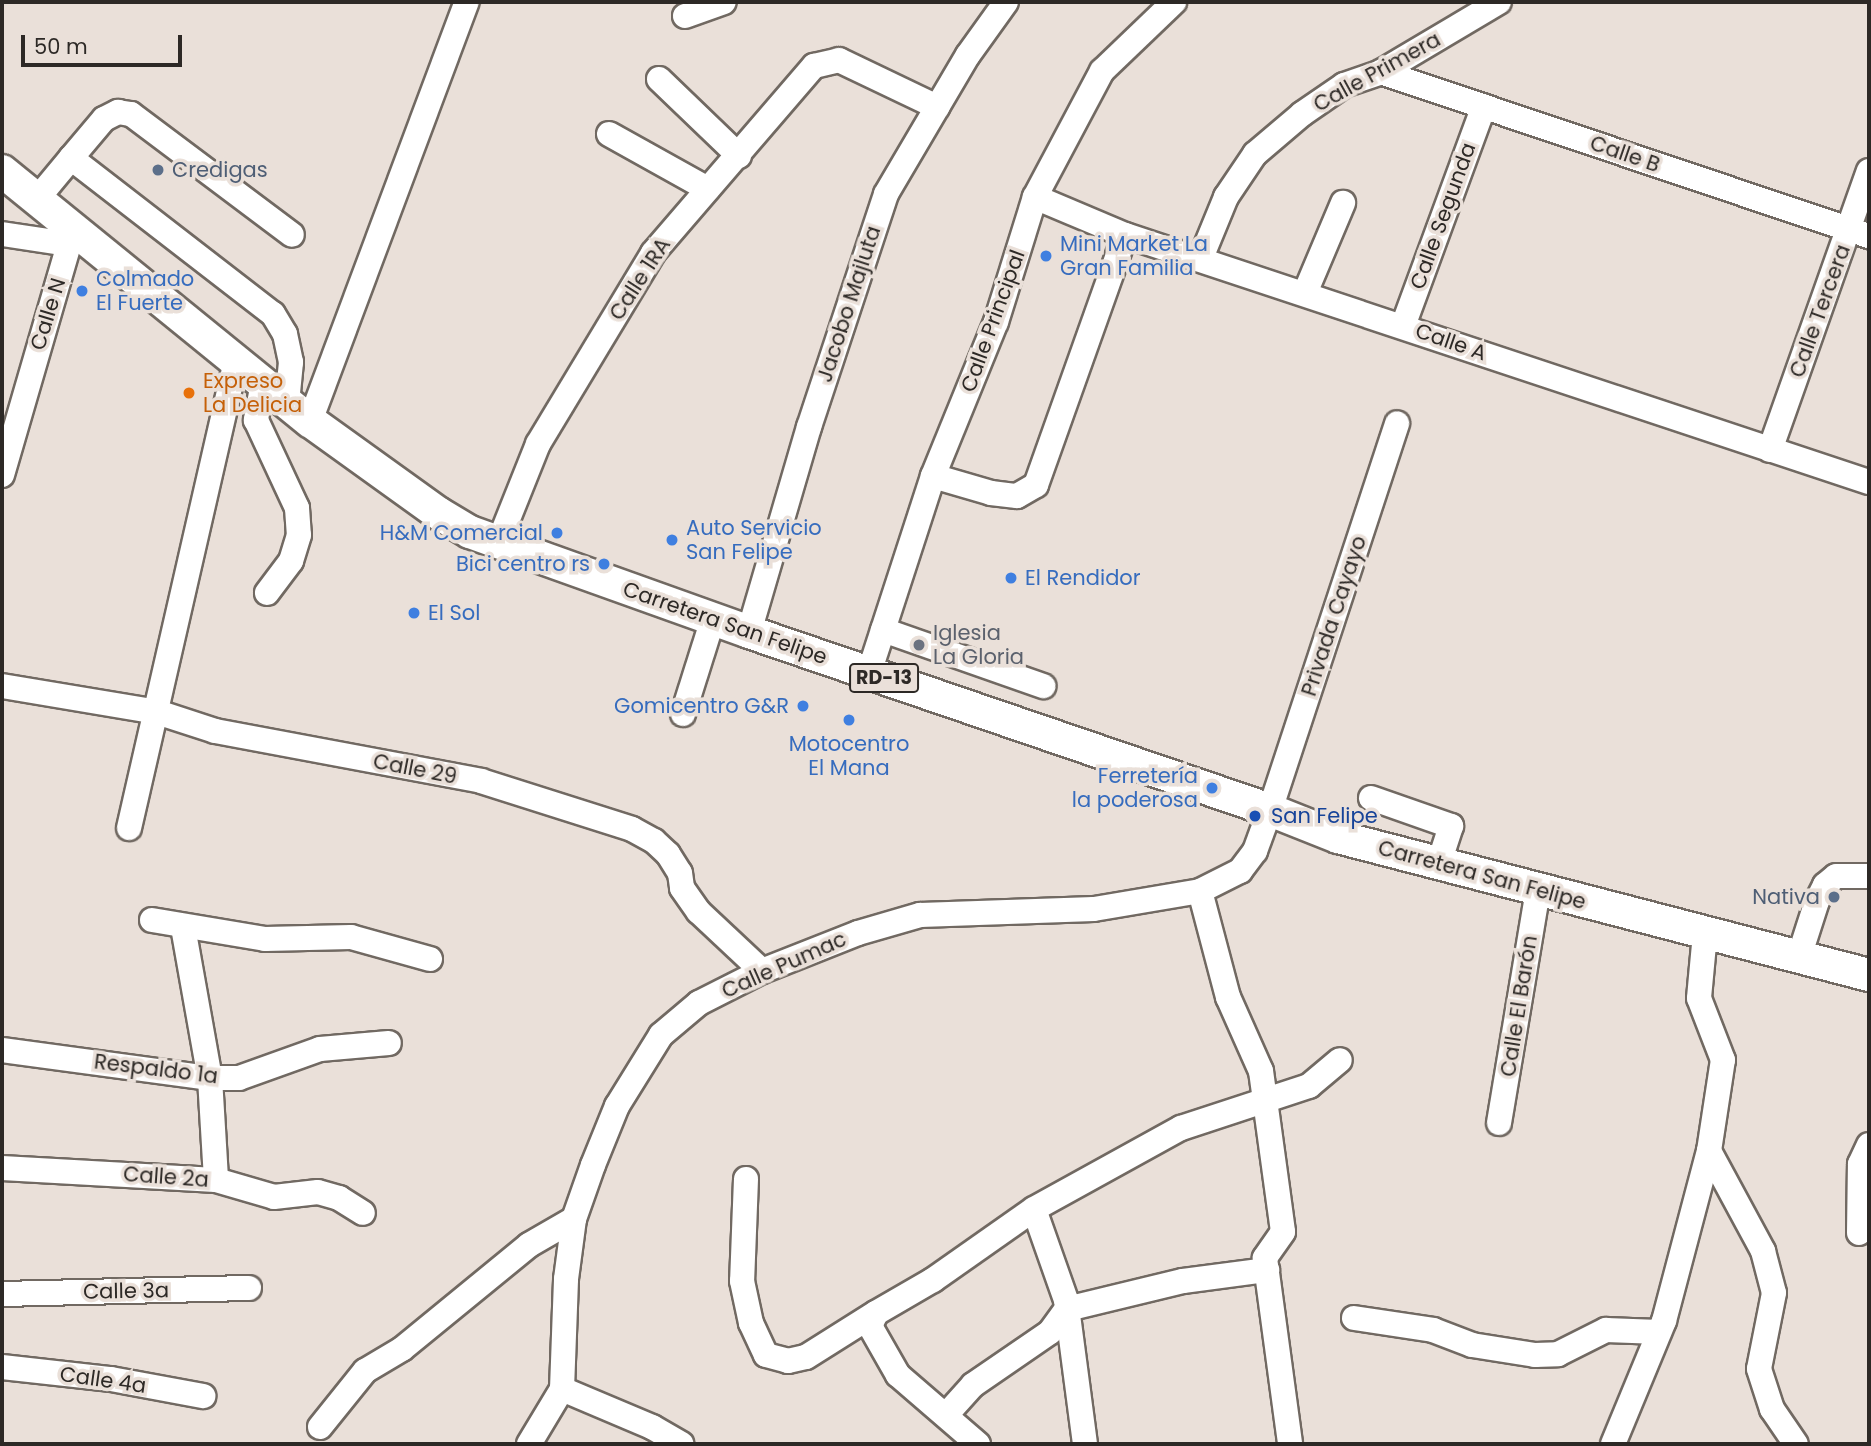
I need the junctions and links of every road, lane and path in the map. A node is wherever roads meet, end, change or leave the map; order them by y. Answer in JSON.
{"nodes":[{"id":1,"x":467,"y":2,"type":"edge"},
{"id":2,"x":724,"y":2,"type":"edge"},
{"id":3,"x":1006,"y":2,"type":"edge"},
{"id":4,"x":1174,"y":2,"type":"edge"},
{"id":5,"x":1499,"y":2,"type":"edge"},
{"id":6,"x":685,"y":16,"type":"dead end"},
{"id":7,"x":1381,"y":72,"type":"junction"},
{"id":8,"x":659,"y":79,"type":"dead end"},
{"id":9,"x":1484,"y":106,"type":"junction"},
{"id":10,"x":937,"y":107,"type":"junction"},
{"id":11,"x":610,"y":134,"type":"dead end"},
{"id":12,"x":739,"y":156,"type":"junction"},
{"id":13,"x":71,"y":159,"type":"junction"},
{"id":14,"x":2,"y":171,"type":"edge"},
{"id":15,"x":1869,"y":172,"type":"edge"},
{"id":16,"x":708,"y":189,"type":"junction"},
{"id":17,"x":1035,"y":197,"type":"junction"},
{"id":18,"x":37,"y":200,"type":"junction"},
{"id":19,"x":1343,"y":202,"type":"dead end"},
{"id":20,"x":1859,"y":233,"type":"edge"},
{"id":21,"x":2,"y":234,"type":"edge"},
{"id":22,"x":71,"y":235,"type":"junction"},
{"id":23,"x":292,"y":235,"type":"dead end"},
{"id":24,"x":1125,"y":235,"type":"junction"},
{"id":25,"x":1201,"y":258,"type":"junction"},
{"id":26,"x":1305,"y":293,"type":"junction"},
{"id":27,"x":1403,"y":326,"type":"junction"},
{"id":28,"x":236,"y":362,"type":"junction"},
{"id":29,"x":262,"y":383,"type":"junction"},
{"id":30,"x":12,"y":400,"type":"edge"},
{"id":31,"x":299,"y":412,"type":"junction"},
{"id":32,"x":1398,"y":423,"type":"dead end"},
{"id":33,"x":1770,"y":450,"type":"junction"},
{"id":34,"x":2,"y":475,"type":"edge"},
{"id":35,"x":933,"y":476,"type":"junction"},
{"id":36,"x":1869,"y":482,"type":"edge"},
{"id":37,"x":498,"y":544,"type":"junction"},
{"id":38,"x":267,"y":593,"type":"dead end"},
{"id":39,"x":713,"y":620,"type":"junction"},
{"id":40,"x":883,"y":630,"type":"junction"},
{"id":41,"x":749,"y":632,"type":"junction"},
{"id":42,"x":869,"y":673,"type":"junction"},
{"id":43,"x":2,"y":686,"type":"edge"},
{"id":44,"x":1043,"y":686,"type":"dead end"},
{"id":45,"x":157,"y":712,"type":"junction"},
{"id":46,"x":683,"y":714,"type":"dead end"},
{"id":47,"x":1371,"y":798,"type":"dead end"},
{"id":48,"x":1270,"y":810,"type":"junction"},
{"id":49,"x":129,"y":828,"type":"dead end"},
{"id":50,"x":1439,"y":864,"type":"junction"},
{"id":51,"x":1869,"y":876,"type":"edge"},
{"id":52,"x":1538,"y":890,"type":"junction"},
{"id":53,"x":1200,"y":891,"type":"junction"},
{"id":54,"x":152,"y":920,"type":"dead end"},
{"id":55,"x":183,"y":926,"type":"junction"},
{"id":56,"x":1705,"y":933,"type":"junction"},
{"id":57,"x":1799,"y":957,"type":"junction"},
{"id":58,"x":430,"y":959,"type":"dead end"},
{"id":59,"x":762,"y":971,"type":"junction"},
{"id":60,"x":1869,"y":975,"type":"edge"},
{"id":61,"x":389,"y":1043,"type":"dead end"},
{"id":62,"x":2,"y":1050,"type":"edge"},
{"id":63,"x":1340,"y":1060,"type":"dead end"},
{"id":64,"x":210,"y":1078,"type":"junction"},
{"id":65,"x":1265,"y":1100,"type":"junction"},
{"id":66,"x":1499,"y":1122,"type":"dead end"},
{"id":67,"x":1869,"y":1146,"type":"edge"},
{"id":68,"x":1709,"y":1151,"type":"junction"},
{"id":69,"x":2,"y":1168,"type":"edge"},
{"id":70,"x":746,"y":1179,"type":"dead end"},
{"id":71,"x":216,"y":1180,"type":"junction"},
{"id":72,"x":1034,"y":1209,"type":"junction"},
{"id":73,"x":363,"y":1213,"type":"dead end"},
{"id":74,"x":574,"y":1219,"type":"junction"},
{"id":75,"x":1859,"y":1233,"type":"dead end"},
{"id":76,"x":1267,"y":1270,"type":"junction"},
{"id":77,"x":249,"y":1288,"type":"dead end"},
{"id":78,"x":2,"y":1294,"type":"edge"},
{"id":79,"x":1067,"y":1309,"type":"junction"},
{"id":80,"x":876,"y":1313,"type":"junction"},
{"id":81,"x":1354,"y":1318,"type":"dead end"},
{"id":82,"x":1660,"y":1332,"type":"junction"},
{"id":83,"x":2,"y":1367,"type":"edge"},
{"id":84,"x":562,"y":1389,"type":"junction"},
{"id":85,"x":203,"y":1396,"type":"dead end"},
{"id":86,"x":946,"y":1415,"type":"junction"},
{"id":87,"x":320,"y":1427,"type":"dead end"},
{"id":88,"x":529,"y":1444,"type":"edge"},
{"id":89,"x":682,"y":1444,"type":"edge"},
{"id":90,"x":978,"y":1444,"type":"edge"},
{"id":91,"x":1085,"y":1444,"type":"edge"},
{"id":92,"x":1290,"y":1444,"type":"edge"},
{"id":93,"x":1613,"y":1444,"type":"edge"},
{"id":94,"x":1796,"y":1444,"type":"edge"}],
"edges":[{"from":1,"to":31,"type":"street"},
{"from":2,"to":6,"type":"street"},
{"from":3,"to":10,"type":"street","name":"Jacobo Majluta"},
{"from":4,"to":17,"type":"street","name":"Calle Principal"},
{"from":5,"to":7,"type":"street","name":"Calle Primera"},
{"from":7,"to":9,"type":"street","name":"Calle B"},
{"from":7,"to":25,"type":"street","name":"Calle Primera"},
{"from":8,"to":12,"type":"street"},
{"from":9,"to":20,"type":"street","name":"Calle B"},
{"from":9,"to":27,"type":"street","name":"Calle Segunda"},
{"from":10,"to":12,"type":"street","name":"Calle 1RA"},
{"from":10,"to":41,"type":"street","name":"Jacobo Majluta"},
{"from":11,"to":16,"type":"street"},
{"from":12,"to":16,"type":"street","name":"Calle 1RA"},
{"from":13,"to":18,"type":"street"},
{"from":13,"to":23,"type":"street"},
{"from":13,"to":31,"type":"street"},
{"from":14,"to":18,"type":"main road","name":"Carretera San Felipe","number":"RD-13"},
{"from":15,"to":20,"type":"street","name":"Calle Tercera"},
{"from":16,"to":37,"type":"street","name":"Calle 1RA"},
{"from":17,"to":24,"type":"street","name":"Calle A"},
{"from":17,"to":35,"type":"street","name":"Calle Principal"},
{"from":18,"to":22,"type":"main road","name":"Carretera San Felipe","number":"RD-13"},
{"from":19,"to":26,"type":"street"},
{"from":20,"to":33,"type":"street","name":"Calle Tercera"},
{"from":21,"to":22,"type":"street"},
{"from":22,"to":28,"type":"main road","name":"Carretera San Felipe","number":"RD-13"},
{"from":22,"to":30,"type":"street","name":"Calle N"},
{"from":24,"to":25,"type":"street","name":"Calle A"},
{"from":24,"to":35,"type":"street"},
{"from":25,"to":26,"type":"street","name":"Calle A"},
{"from":26,"to":27,"type":"street","name":"Calle A"},
{"from":27,"to":33,"type":"street","name":"Calle A"},
{"from":28,"to":29,"type":"main road","name":"Carretera San Felipe","number":"RD-13"},
{"from":28,"to":45,"type":"street"},
{"from":29,"to":31,"type":"main road","name":"Carretera San Felipe","number":"RD-13"},
{"from":29,"to":38,"type":"street"},
{"from":30,"to":34,"type":"street","name":"Calle N"},
{"from":31,"to":37,"type":"main road","name":"Carretera San Felipe","number":"RD-13"},
{"from":32,"to":48,"type":"street","name":"Privada Cayayo"},
{"from":33,"to":36,"type":"street","name":"Calle A"},
{"from":35,"to":40,"type":"street","name":"Calle Principal"},
{"from":37,"to":39,"type":"main road","name":"Carretera San Felipe","number":"RD-13"},
{"from":39,"to":41,"type":"main road","name":"Carretera San Felipe","number":"RD-13"},
{"from":39,"to":46,"type":"street"},
{"from":40,"to":42,"type":"street","name":"Calle Principal"},
{"from":40,"to":44,"type":"street"},
{"from":41,"to":42,"type":"main road","name":"Carretera San Felipe","number":"RD-13"},
{"from":42,"to":48,"type":"main road","name":"Carretera San Felipe","number":"RD-13"},
{"from":43,"to":45,"type":"street","name":"Calle 29"},
{"from":45,"to":49,"type":"street"},
{"from":45,"to":59,"type":"street","name":"Calle 29"},
{"from":47,"to":50,"type":"street"},
{"from":48,"to":50,"type":"main road","name":"Carretera San Felipe","number":"RD-13"},
{"from":48,"to":53,"type":"street","name":"Calle Pumac"},
{"from":50,"to":52,"type":"main road","name":"Carretera San Felipe","number":"RD-13"},
{"from":51,"to":57,"type":"street"},
{"from":52,"to":56,"type":"main road","name":"Carretera San Felipe","number":"RD-13"},
{"from":52,"to":66,"type":"street","name":"Calle El Barón"},
{"from":53,"to":59,"type":"street","name":"Calle Pumac"},
{"from":53,"to":65,"type":"street"},
{"from":54,"to":55,"type":"street"},
{"from":55,"to":58,"type":"street"},
{"from":55,"to":64,"type":"street"},
{"from":56,"to":57,"type":"main road","name":"Carretera San Felipe","number":"RD-13"},
{"from":56,"to":68,"type":"street"},
{"from":57,"to":60,"type":"main road","name":"Carretera San Felipe","number":"RD-13"},
{"from":59,"to":74,"type":"street","name":"Calle Pumac"},
{"from":61,"to":64,"type":"street","name":"Respaldo 1a"},
{"from":62,"to":64,"type":"street","name":"Respaldo 1a"},
{"from":63,"to":65,"type":"street"},
{"from":64,"to":71,"type":"street"},
{"from":65,"to":72,"type":"street"},
{"from":65,"to":76,"type":"street"},
{"from":67,"to":75,"type":"street"},
{"from":68,"to":82,"type":"street"},
{"from":68,"to":94,"type":"street"},
{"from":69,"to":71,"type":"street","name":"Calle 2a"},
{"from":70,"to":80,"type":"street"},
{"from":71,"to":73,"type":"street","name":"Calle 2a"},
{"from":72,"to":79,"type":"street"},
{"from":72,"to":80,"type":"street"},
{"from":74,"to":84,"type":"street","name":"Calle Pumac"},
{"from":74,"to":87,"type":"street"},
{"from":76,"to":79,"type":"street"},
{"from":76,"to":92,"type":"street"},
{"from":77,"to":78,"type":"street","name":"Calle 3a"},
{"from":79,"to":86,"type":"street"},
{"from":79,"to":91,"type":"street"},
{"from":80,"to":86,"type":"street"},
{"from":81,"to":82,"type":"street"},
{"from":82,"to":93,"type":"street"},
{"from":83,"to":85,"type":"street","name":"Calle 4a"},
{"from":84,"to":88,"type":"street","name":"Calle Pumac"},
{"from":84,"to":89,"type":"street"},
{"from":86,"to":90,"type":"street"}]}
